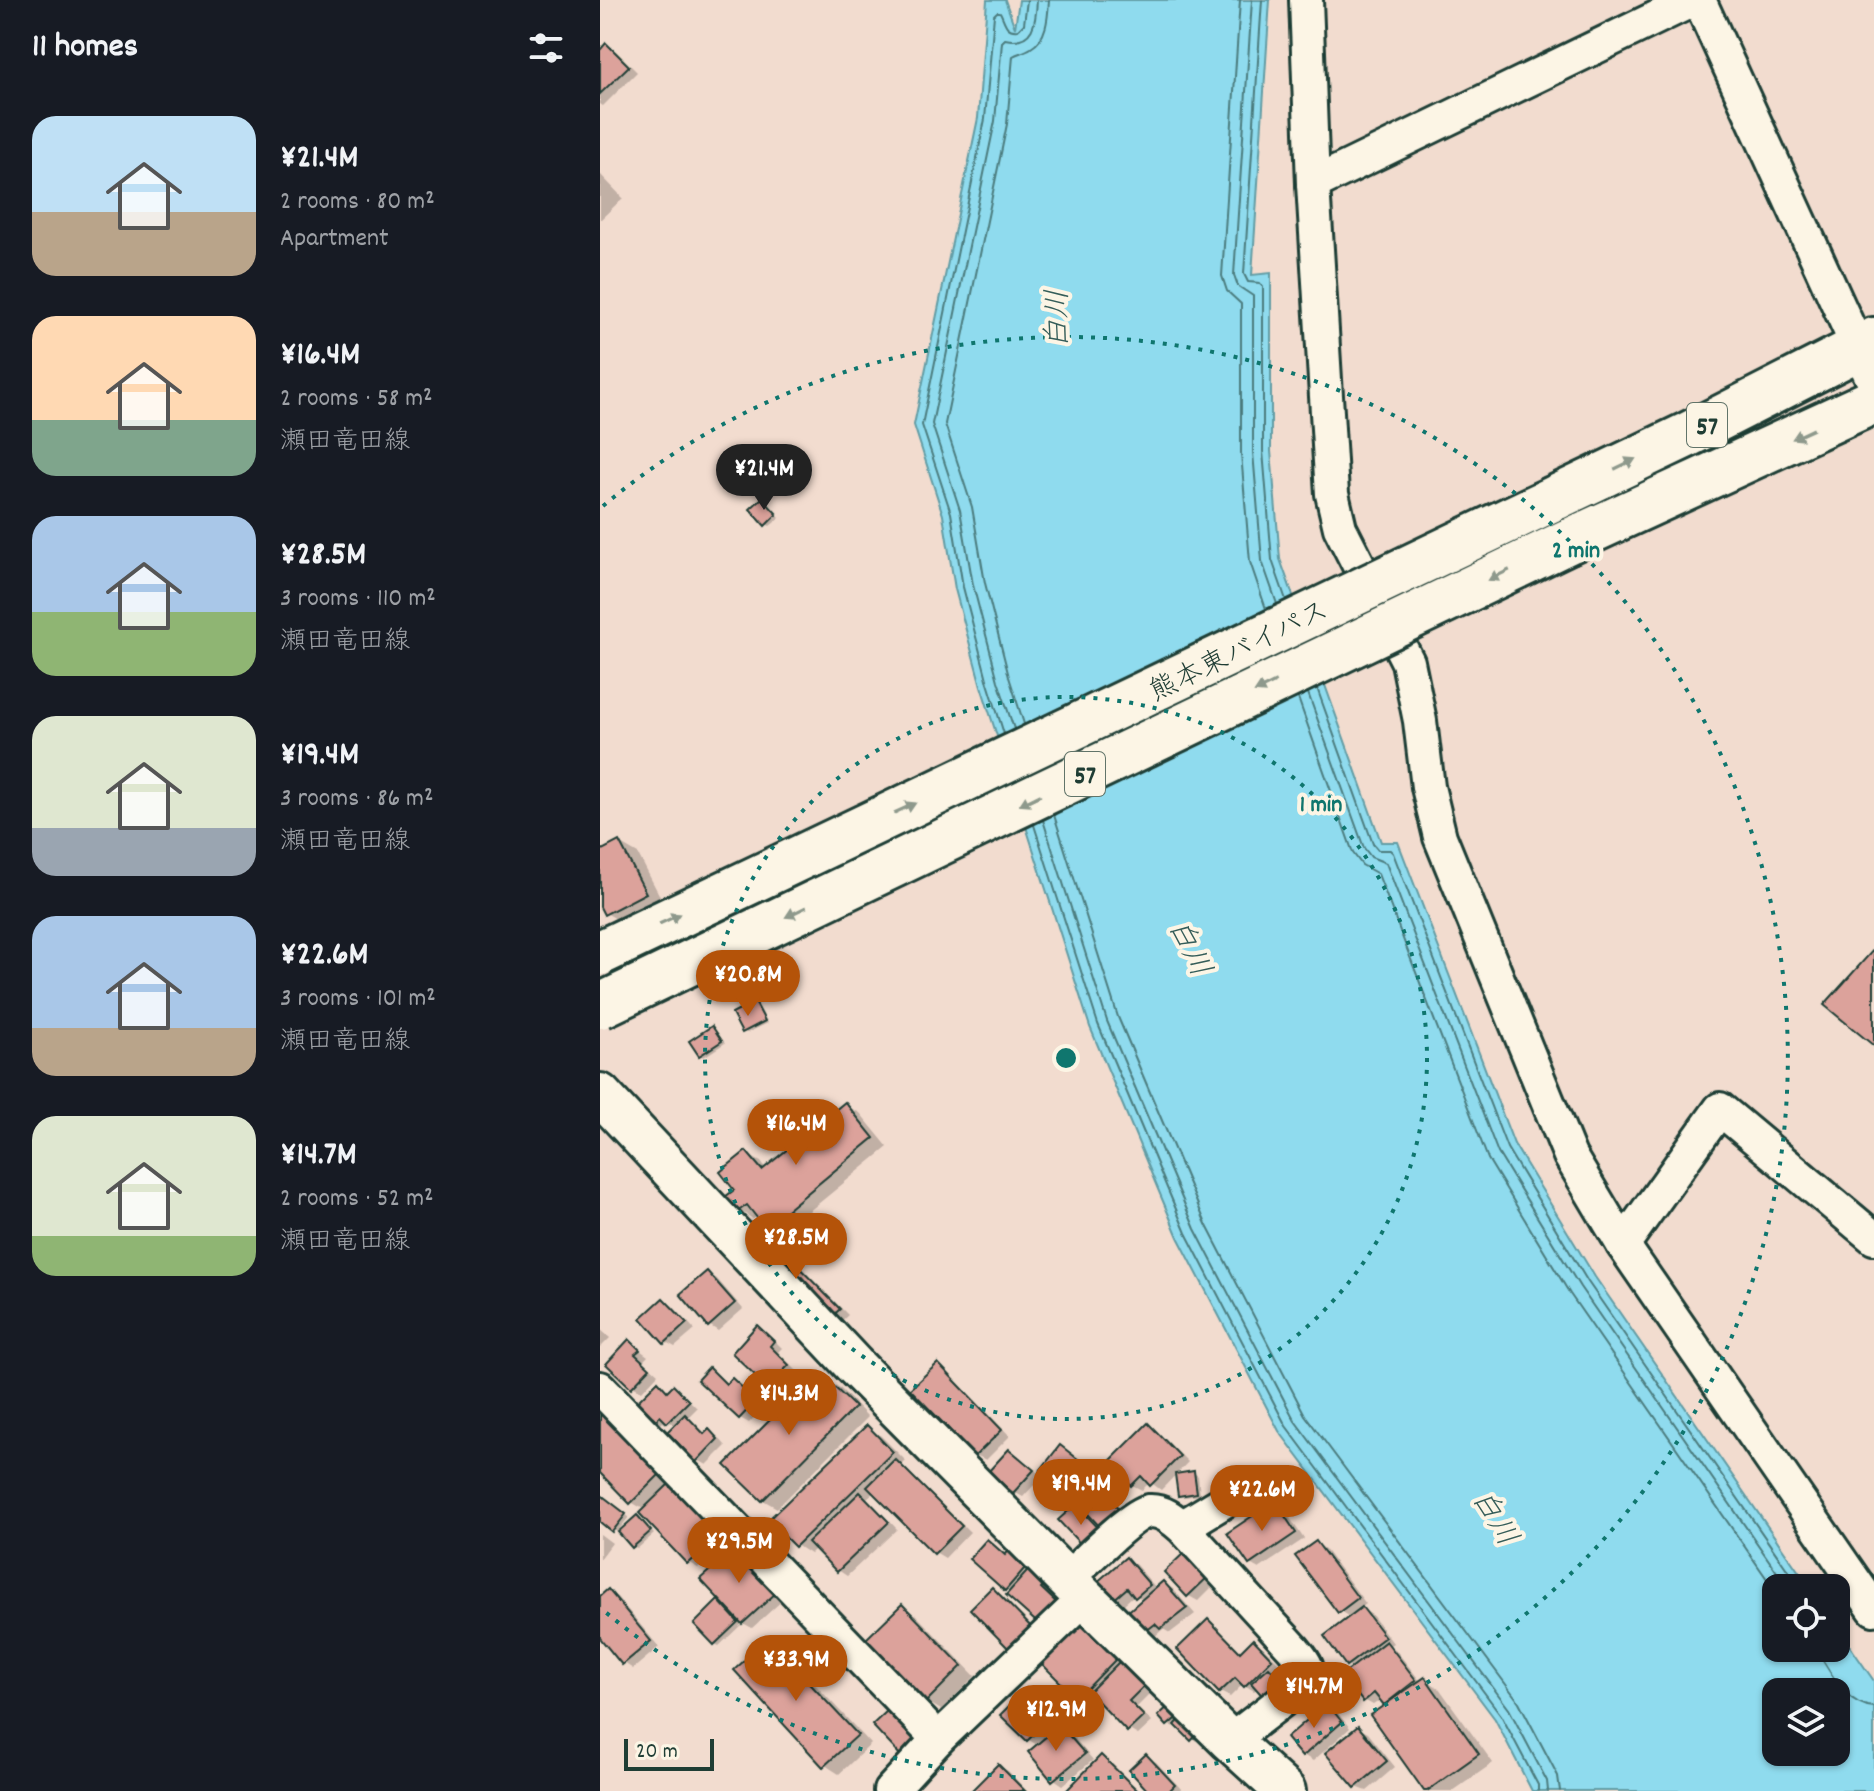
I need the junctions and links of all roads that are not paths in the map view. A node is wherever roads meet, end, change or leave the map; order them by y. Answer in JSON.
{"nodes":[{"id":1,"x":1306,"y":0,"type":"edge"},
{"id":2,"x":1693,"y":0,"type":"edge"},
{"id":3,"x":1699,"y":0,"type":"edge"},
{"id":4,"x":1313,"y":184,"type":"junction"},
{"id":5,"x":1868,"y":357,"type":"edge"},
{"id":6,"x":1874,"y":401,"type":"edge"},
{"id":7,"x":600,"y":953,"type":"edge"},
{"id":8,"x":600,"y":1006,"type":"edge"},
{"id":9,"x":600,"y":1094,"type":"edge"},
{"id":10,"x":1874,"y":1238,"type":"edge"},
{"id":11,"x":1623,"y":1245,"type":"junction"},
{"id":12,"x":600,"y":1388,"type":"edge"},
{"id":13,"x":1238,"y":1493,"type":"dead end"},
{"id":14,"x":1182,"y":1527,"type":"junction"},
{"id":15,"x":1076,"y":1589,"type":"junction"},
{"id":16,"x":1874,"y":1609,"type":"edge"},
{"id":17,"x":938,"y":1739,"type":"junction"},
{"id":18,"x":1230,"y":1741,"type":"junction"},
{"id":19,"x":903,"y":1786,"type":"edge"},
{"id":20,"x":1285,"y":1791,"type":"edge"}],
"edges":[{"from":1,"to":4,"type":"street"},
{"from":2,"to":4,"type":"street"},
{"from":3,"to":5,"type":"street"},
{"from":4,"to":11,"type":"street"},
{"from":7,"to":5,"type":"highway","name":"熊本東バイパス","number":"57","one_way":true,"bridge":true},
{"from":6,"to":8,"type":"highway","name":"熊本東バイパス","number":"57","one_way":true,"bridge":true},
{"from":9,"to":15,"type":"main road"},
{"from":10,"to":11,"type":"street"},
{"from":11,"to":16,"type":"street"},
{"from":12,"to":17,"type":"street"},
{"from":13,"to":14,"type":"street"},
{"from":14,"to":15,"type":"street"},
{"from":14,"to":18,"type":"street"},
{"from":15,"to":17,"type":"street"},
{"from":15,"to":18,"type":"main road"},
{"from":17,"to":19,"type":"street"},
{"from":18,"to":20,"type":"main road"}]}
